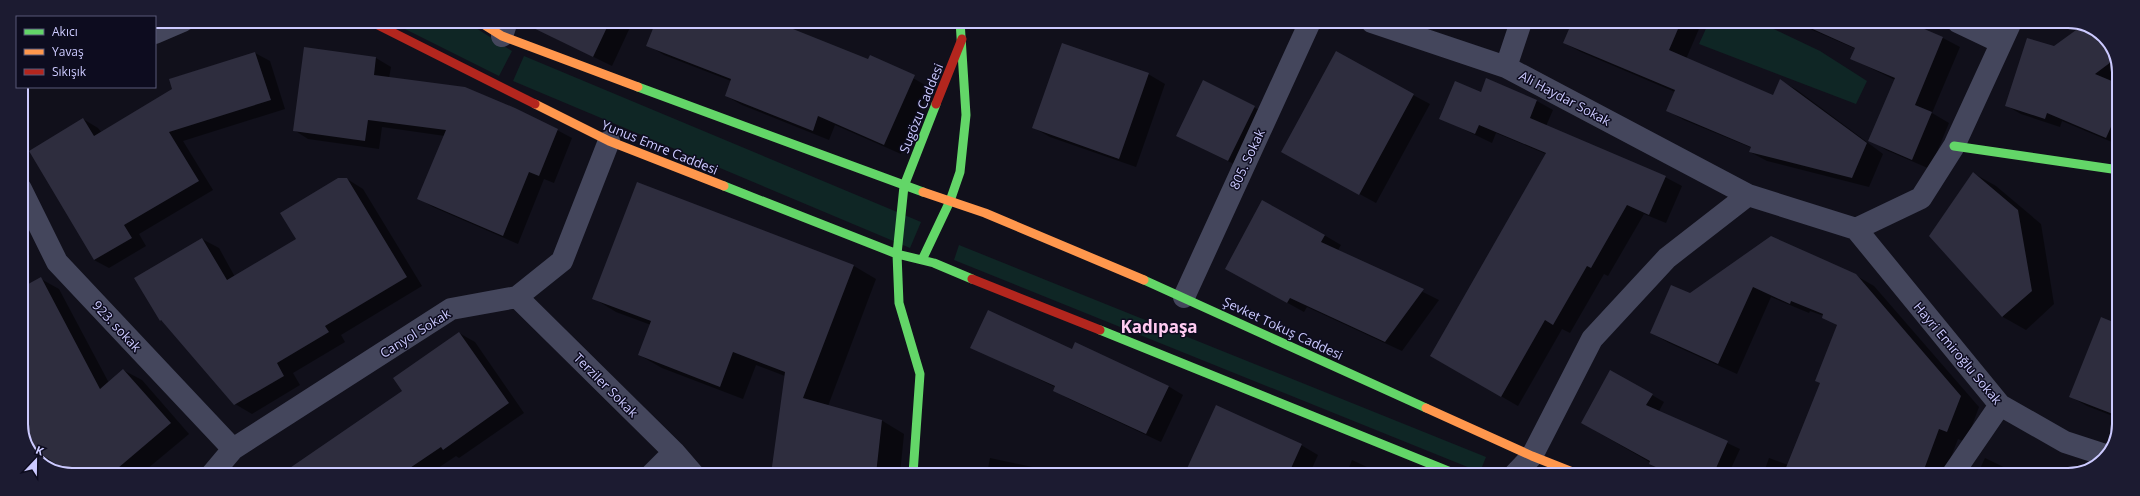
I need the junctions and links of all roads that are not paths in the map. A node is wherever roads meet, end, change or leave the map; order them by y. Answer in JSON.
{"nodes":[{"id":1,"x":167,"y":28,"type":"edge"},
{"id":2,"x":384,"y":28,"type":"edge"},
{"id":3,"x":961,"y":28,"type":"edge"},
{"id":4,"x":1307,"y":28,"type":"edge"},
{"id":5,"x":1390,"y":28,"type":"edge"},
{"id":6,"x":1518,"y":28,"type":"edge"},
{"id":7,"x":1971,"y":28,"type":"edge"},
{"id":8,"x":2008,"y":28,"type":"edge"},
{"id":9,"x":504,"y":29,"type":"edge"},
{"id":10,"x":156,"y":33,"type":"edge"},
{"id":11,"x":962,"y":40,"type":"junction"},
{"id":12,"x":2000,"y":42,"type":"junction"},
{"id":13,"x":1506,"y":67,"type":"junction"},
{"id":14,"x":609,"y":141,"type":"junction"},
{"id":15,"x":1954,"y":146,"type":"junction"},
{"id":16,"x":2112,"y":169,"type":"edge"},
{"id":17,"x":904,"y":186,"type":"junction"},
{"id":18,"x":1748,"y":195,"type":"junction"},
{"id":19,"x":950,"y":201,"type":"junction"},
{"id":20,"x":28,"y":203,"type":"edge"},
{"id":21,"x":1856,"y":229,"type":"junction"},
{"id":22,"x":897,"y":254,"type":"junction"},
{"id":23,"x":922,"y":260,"type":"junction"},
{"id":24,"x":1184,"y":296,"type":"junction"},
{"id":25,"x":517,"y":297,"type":"junction"},
{"id":26,"x":2000,"y":405,"type":"junction"},
{"id":27,"x":233,"y":449,"type":"junction"},
{"id":28,"x":674,"y":452,"type":"junction"},
{"id":29,"x":2100,"y":454,"type":"edge"},
{"id":30,"x":1532,"y":456,"type":"junction"},
{"id":31,"x":217,"y":468,"type":"edge"},
{"id":32,"x":658,"y":468,"type":"edge"},
{"id":33,"x":688,"y":468,"type":"edge"},
{"id":34,"x":913,"y":468,"type":"edge"},
{"id":35,"x":1441,"y":468,"type":"edge"},
{"id":36,"x":1521,"y":468,"type":"edge"},
{"id":37,"x":1562,"y":468,"type":"edge"},
{"id":38,"x":1957,"y":468,"type":"edge"}],
"edges":[{"from":1,"to":10,"type":"street"},
{"from":2,"to":14,"type":"main road","name":"Yunus Emre Caddesi"},
{"from":3,"to":11,"type":"main road"},
{"from":4,"to":24,"type":"street","name":"805. Sokak"},
{"from":5,"to":13,"type":"street","name":"Ali Haydar Sokak"},
{"from":6,"to":13,"type":"street"},
{"from":7,"to":12,"type":"street"},
{"from":8,"to":12,"type":"street"},
{"from":9,"to":17,"type":"main road"},
{"from":11,"to":17,"type":"main road","name":"Sugözu Caddesi"},
{"from":11,"to":19,"type":"main road"},
{"from":12,"to":15,"type":"street"},
{"from":13,"to":18,"type":"street","name":"Ali Haydar Sokak"},
{"from":14,"to":22,"type":"main road","name":"Yunus Emre Caddesi"},
{"from":14,"to":25,"type":"street","name":"Canyol Sokak"},
{"from":15,"to":16,"type":"main road"},
{"from":15,"to":21,"type":"street"},
{"from":17,"to":19,"type":"main road"},
{"from":17,"to":22,"type":"main road","name":"Sugözu Caddesi"},
{"from":18,"to":21,"type":"street","name":"Ali Haydar Sokak"},
{"from":18,"to":30,"type":"street"},
{"from":19,"to":23,"type":"main road"},
{"from":19,"to":24,"type":"main road","name":"Şevket Tokuş Caddesi"},
{"from":20,"to":27,"type":"street","name":"923. sokak"},
{"from":21,"to":26,"type":"street","name":"Hayri Emiroğlu Sokak"},
{"from":22,"to":23,"type":"main road","name":"Yunus Emre Caddesi"},
{"from":22,"to":34,"type":"main road","name":"Sugözu Caddesi"},
{"from":23,"to":35,"type":"main road","name":"Yunus Emre Caddesi"},
{"from":24,"to":30,"type":"main road","name":"Şevket Tokuş Caddesi"},
{"from":25,"to":27,"type":"street","name":"Canyol Sokak"},
{"from":25,"to":28,"type":"street","name":"Terziler Sokak"},
{"from":26,"to":29,"type":"street","name":"Hayri Emiroğlu Sokak"},
{"from":26,"to":38,"type":"street"},
{"from":27,"to":31,"type":"street","name":"Canyol Sokak"},
{"from":28,"to":32,"type":"street"},
{"from":28,"to":33,"type":"street","name":"Terziler Sokak"},
{"from":30,"to":36,"type":"street"},
{"from":30,"to":37,"type":"main road","name":"Şevket Tokuş Caddesi"}]}
